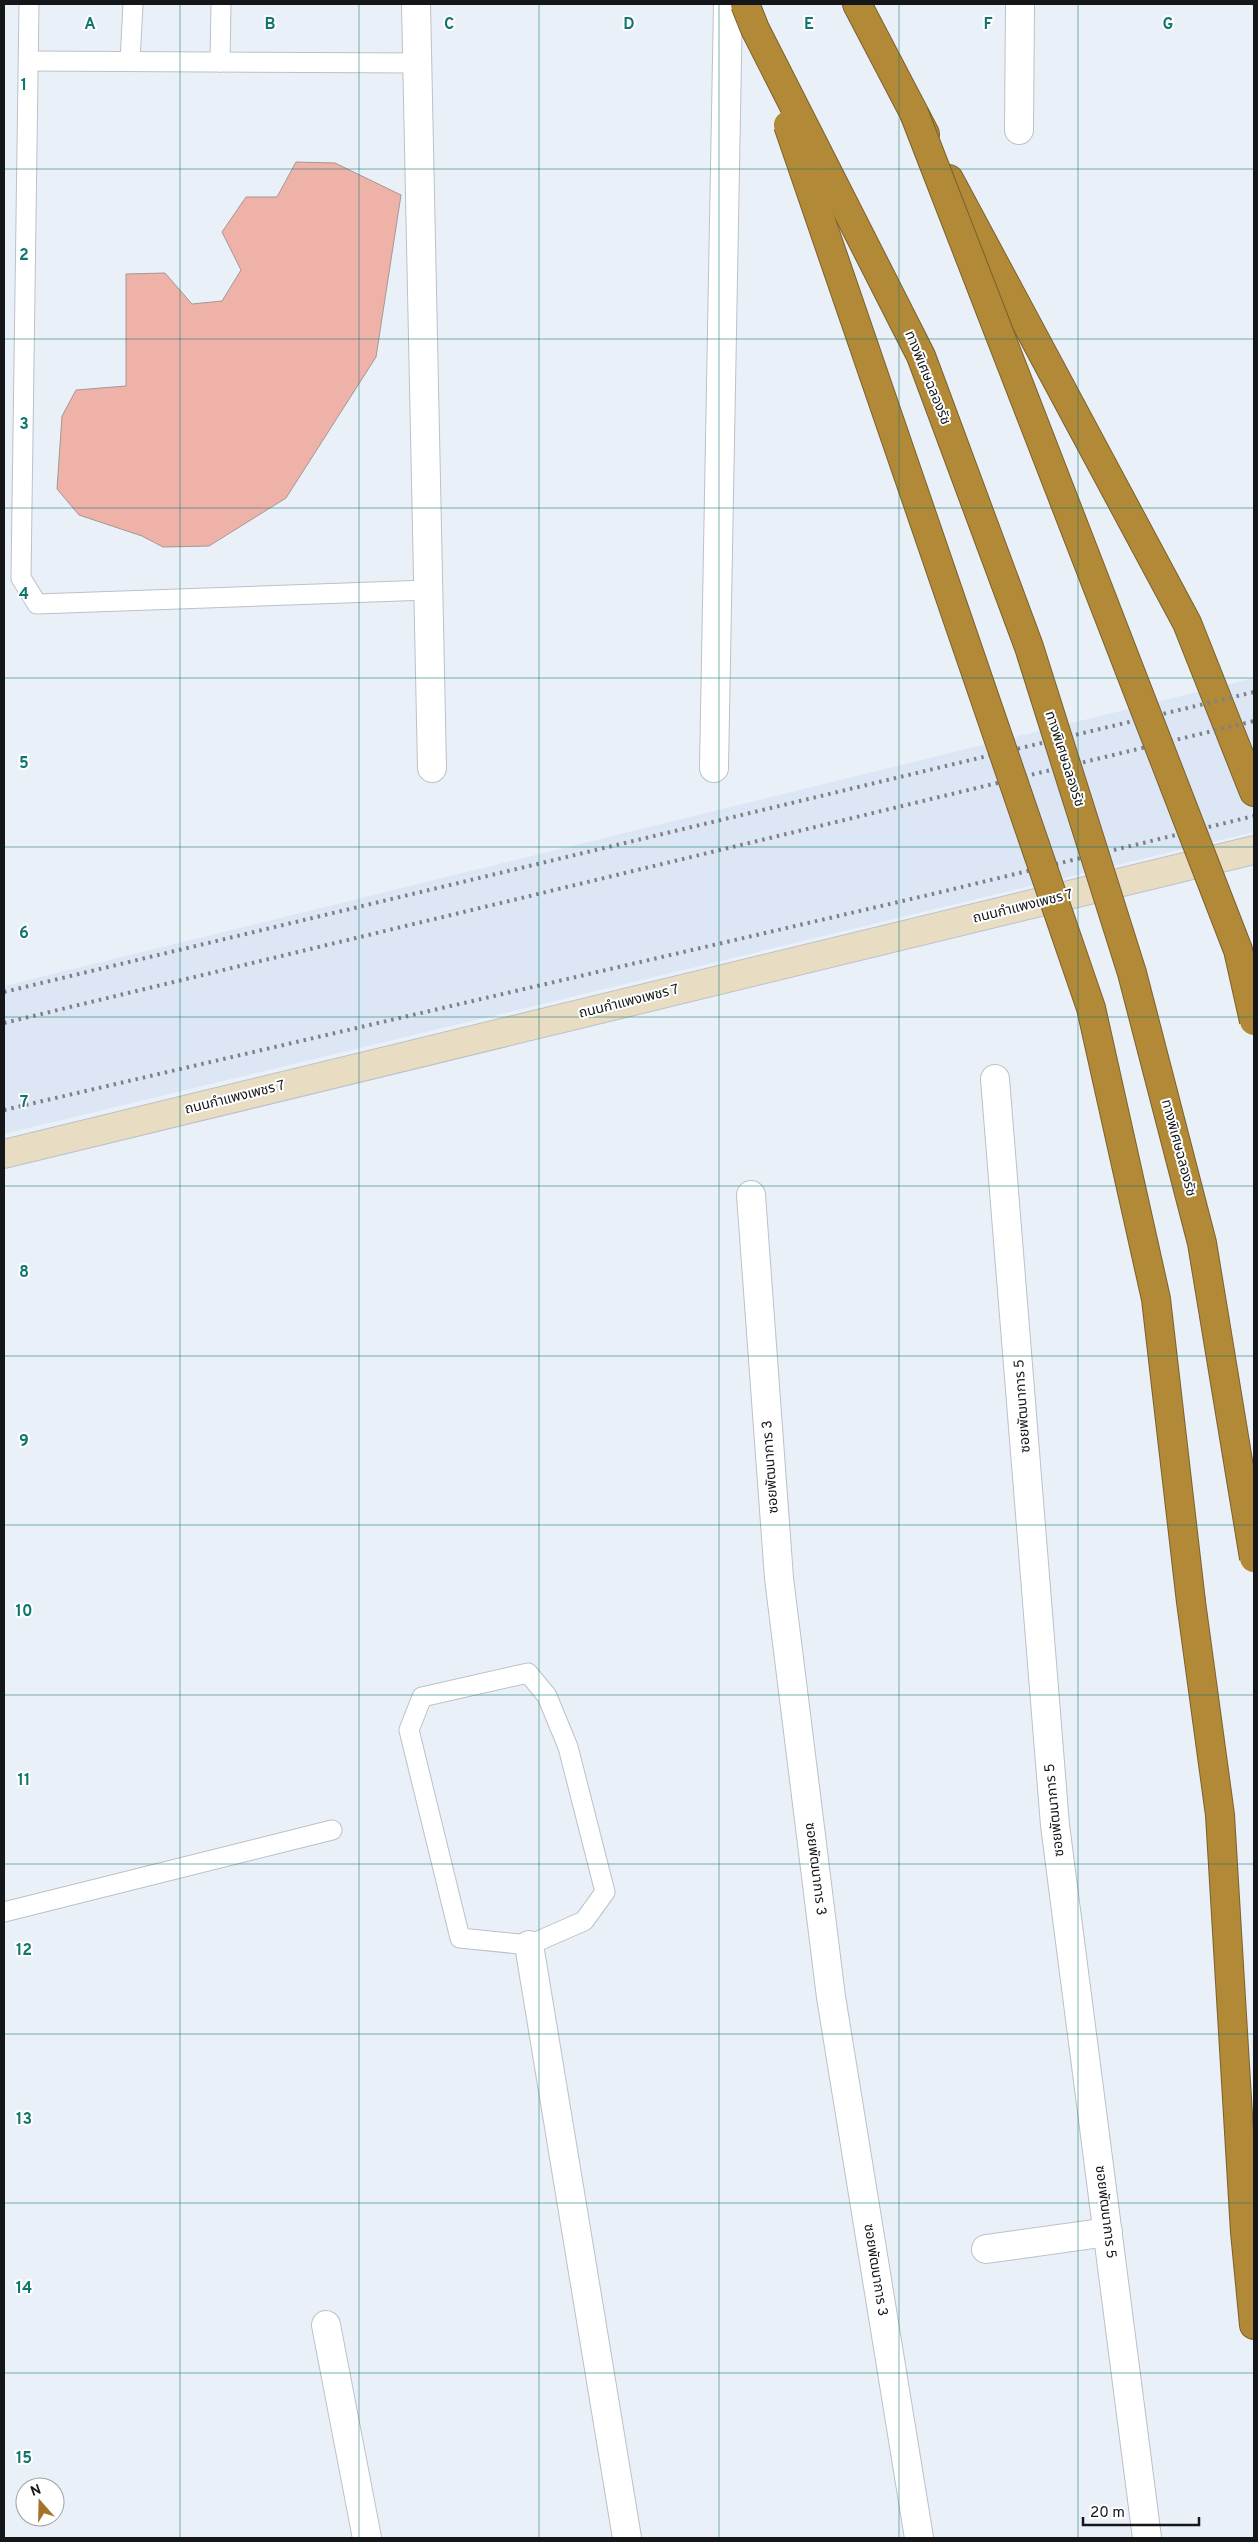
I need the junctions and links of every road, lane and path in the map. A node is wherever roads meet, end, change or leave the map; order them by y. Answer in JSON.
{"nodes":[{"id":1,"x":29,"y":4,"type":"edge"},
{"id":2,"x":133,"y":4,"type":"edge"},
{"id":3,"x":221,"y":4,"type":"edge"},
{"id":4,"x":416,"y":4,"type":"edge"},
{"id":5,"x":728,"y":4,"type":"edge"},
{"id":6,"x":745,"y":4,"type":"edge"},
{"id":7,"x":858,"y":4,"type":"edge"},
{"id":8,"x":1020,"y":4,"type":"edge"},
{"id":9,"x":755,"y":29,"type":"junction"},
{"id":10,"x":30,"y":61,"type":"junction"},
{"id":11,"x":130,"y":61,"type":"junction"},
{"id":12,"x":220,"y":62,"type":"junction"},
{"id":13,"x":417,"y":63,"type":"junction"},
{"id":14,"x":914,"y":113,"type":"junction"},
{"id":15,"x":1019,"y":130,"type":"dead end"},
{"id":16,"x":428,"y":590,"type":"junction"},
{"id":17,"x":432,"y":768,"type":"dead end"},
{"id":18,"x":714,"y":768,"type":"dead end"},
{"id":19,"x":1254,"y":792,"type":"edge"},
{"id":20,"x":1254,"y":850,"type":"edge"},
{"id":21,"x":1254,"y":1021,"type":"edge"},
{"id":22,"x":995,"y":1079,"type":"dead end"},
{"id":23,"x":4,"y":1154,"type":"edge"},
{"id":24,"x":751,"y":1196,"type":"dead end"},
{"id":25,"x":1254,"y":1558,"type":"edge"},
{"id":26,"x":332,"y":1830,"type":"dead end"},
{"id":27,"x":4,"y":1912,"type":"edge"},
{"id":28,"x":529,"y":1945,"type":"junction"},
{"id":29,"x":1108,"y":2232,"type":"junction"},
{"id":30,"x":986,"y":2249,"type":"dead end"},
{"id":31,"x":326,"y":2325,"type":"dead end"},
{"id":32,"x":1254,"y":2325,"type":"edge"},
{"id":33,"x":367,"y":2538,"type":"edge"},
{"id":34,"x":627,"y":2538,"type":"edge"},
{"id":35,"x":919,"y":2538,"type":"edge"},
{"id":36,"x":1147,"y":2538,"type":"edge"}],
"edges":[{"from":1,"to":10,"type":"lane"},
{"from":2,"to":11,"type":"lane"},
{"from":3,"to":12,"type":"lane"},
{"from":4,"to":13,"type":"street"},
{"from":5,"to":18,"type":"street"},
{"from":6,"to":9,"type":"highway","name":"ทางพิเศษฉลองรัช","bridge":true},
{"from":7,"to":14,"type":"highway"},
{"from":8,"to":15,"type":"street"},
{"from":9,"to":25,"type":"highway","name":"ทางพิเศษฉลองรัช","bridge":true},
{"from":9,"to":32,"type":"highway","bridge":true},
{"from":10,"to":11,"type":"lane"},
{"from":10,"to":16,"type":"lane"},
{"from":11,"to":12,"type":"lane"},
{"from":12,"to":13,"type":"lane"},
{"from":13,"to":16,"type":"street"},
{"from":14,"to":19,"type":"highway","bridge":true},
{"from":14,"to":21,"type":"highway","bridge":true},
{"from":16,"to":17,"type":"street"},
{"from":20,"to":23,"type":"street","name":"ถนนกำแพงเพชร 7"},
{"from":22,"to":29,"type":"street","name":"ซอยพัฒนาการ 5"},
{"from":24,"to":35,"type":"street","name":"ซอยพัฒนาการ 3"},
{"from":26,"to":27,"type":"lane"},
{"from":28,"to":28,"type":"lane"},
{"from":28,"to":34,"type":"street"},
{"from":29,"to":30,"type":"street"},
{"from":29,"to":36,"type":"street","name":"ซอยพัฒนาการ 5"},
{"from":31,"to":33,"type":"street"}]}
